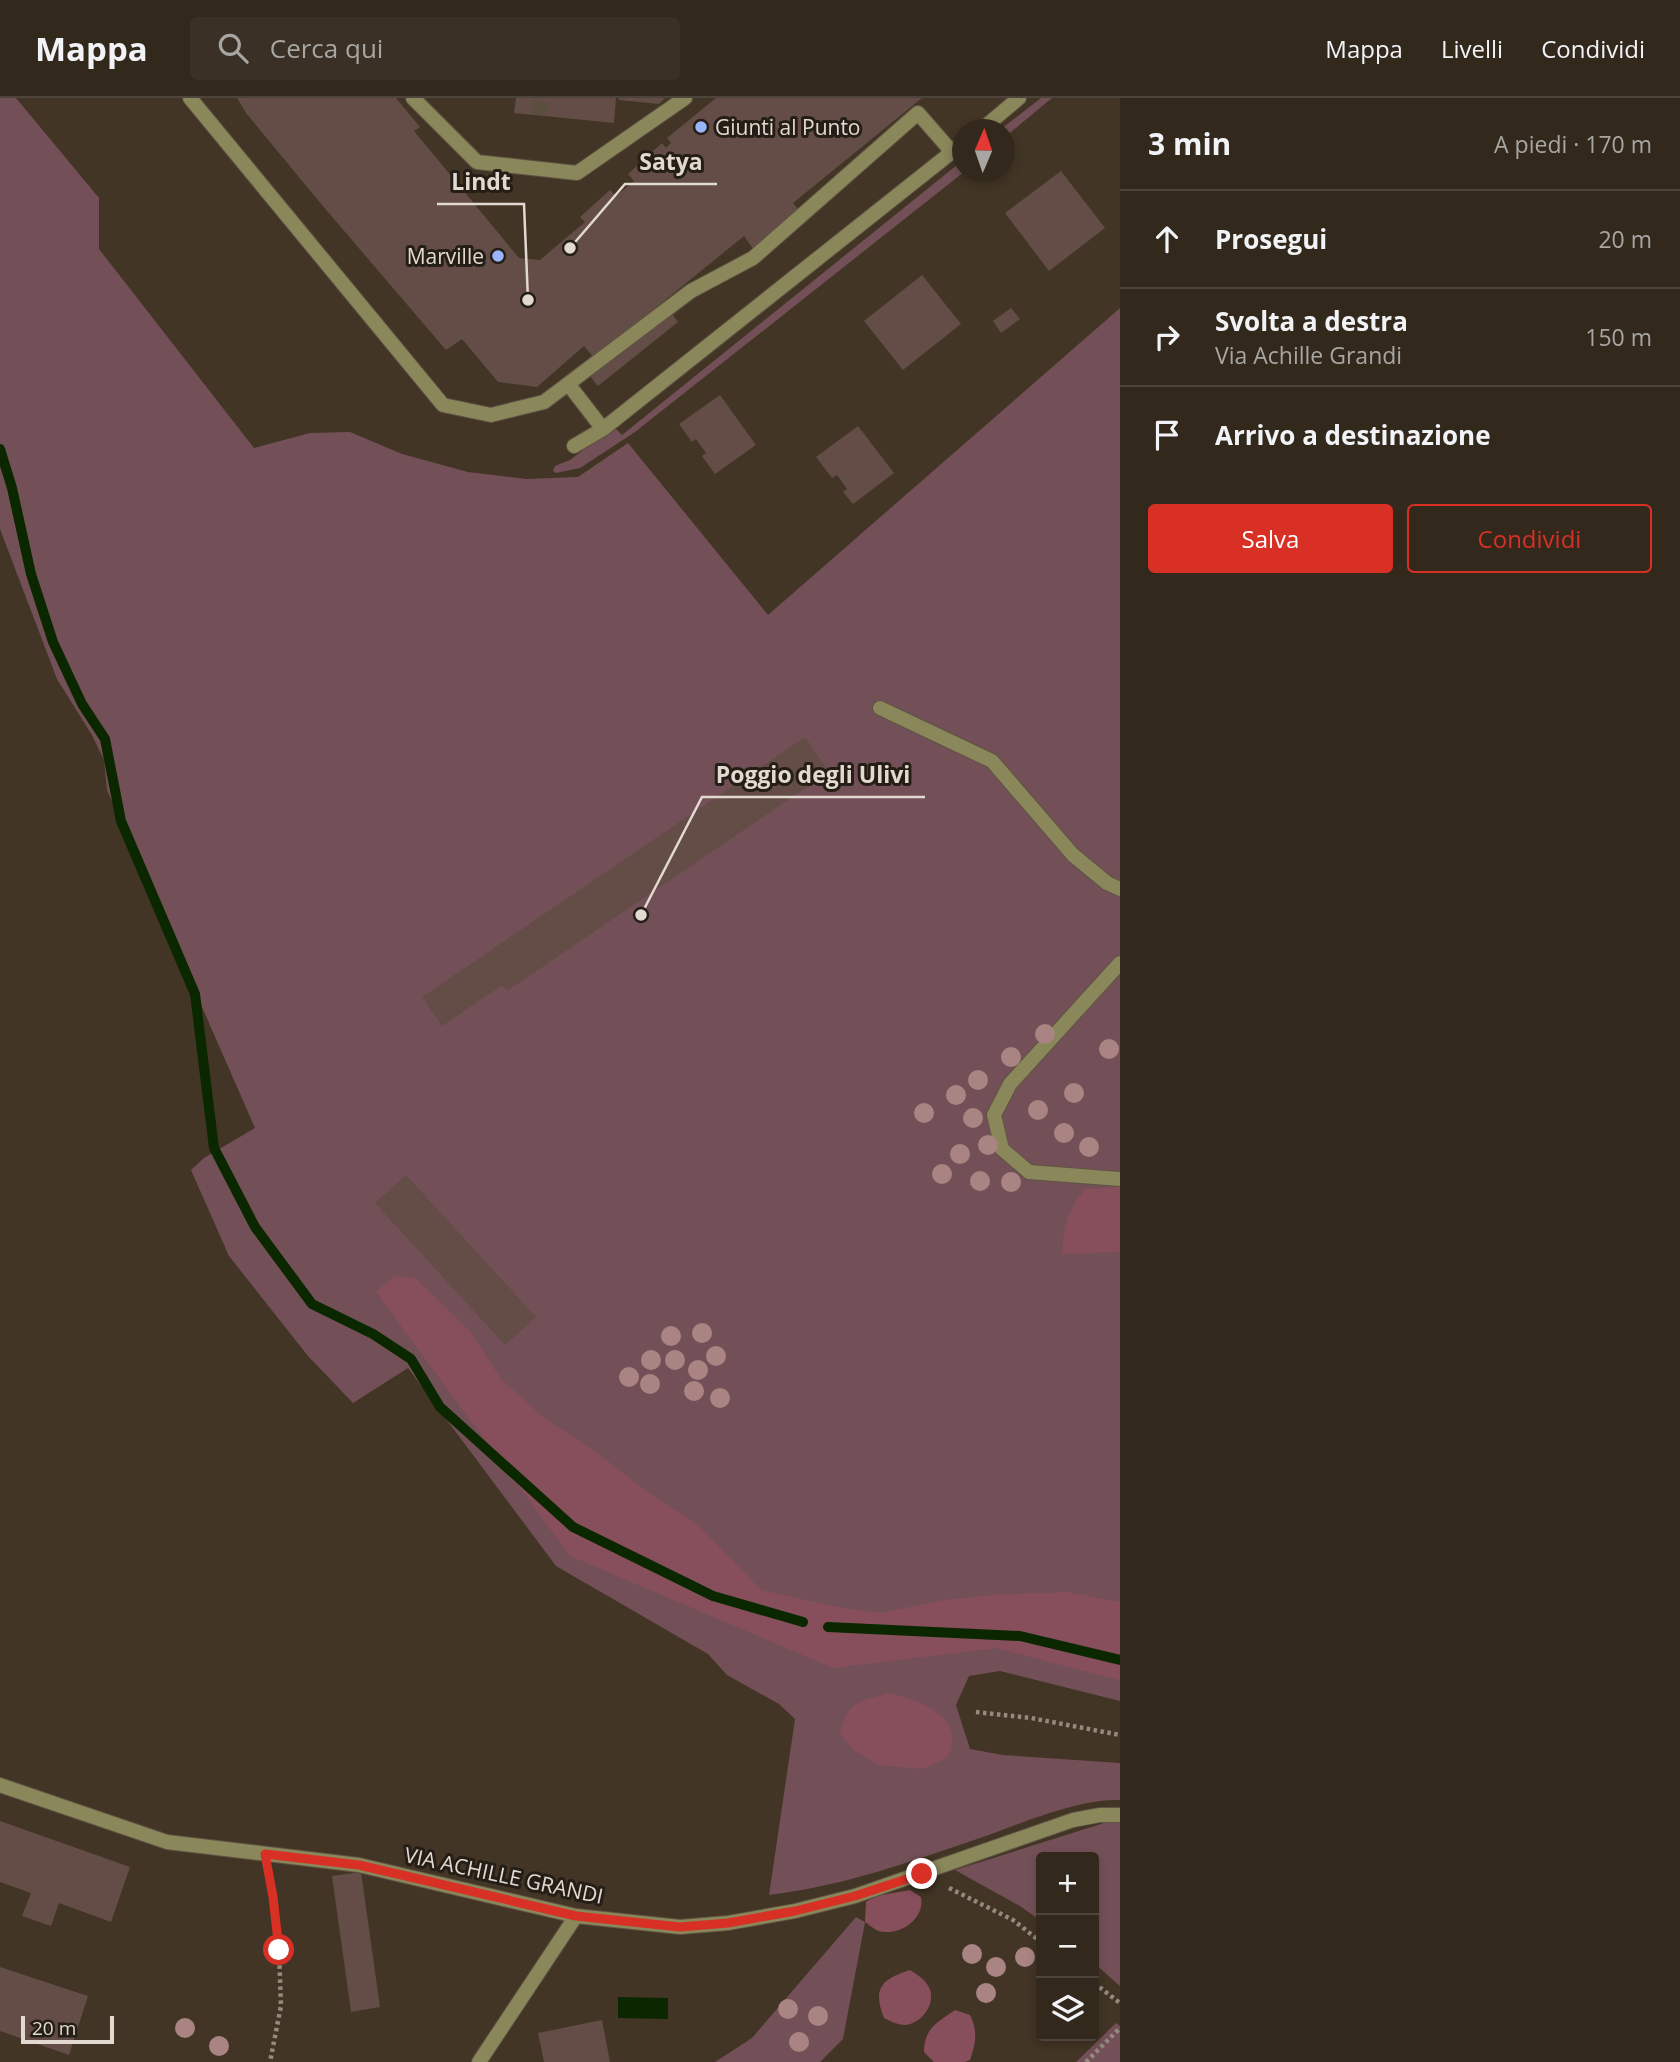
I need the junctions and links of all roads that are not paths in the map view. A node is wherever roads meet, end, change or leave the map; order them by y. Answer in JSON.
{"nodes":[{"id":1,"x":190,"y":98,"type":"edge"},
{"id":2,"x":413,"y":98,"type":"edge"},
{"id":3,"x":685,"y":98,"type":"edge"},
{"id":4,"x":1018,"y":98,"type":"edge"},
{"id":5,"x":994,"y":119,"type":"edge"},
{"id":6,"x":952,"y":144,"type":"edge"},
{"id":7,"x":952,"y":152,"type":"edge"},
{"id":8,"x":569,"y":385,"type":"junction"},
{"id":9,"x":603,"y":429,"type":"junction"},
{"id":10,"x":574,"y":446,"type":"dead end"},
{"id":11,"x":880,"y":708,"type":"dead end"},
{"id":12,"x":1120,"y":889,"type":"edge"},
{"id":13,"x":1120,"y":963,"type":"edge"},
{"id":14,"x":1120,"y":1179,"type":"edge"},
{"id":15,"x":0,"y":1785,"type":"edge"},
{"id":16,"x":1120,"y":1815,"type":"edge"},
{"id":17,"x":576,"y":1916,"type":"junction"},
{"id":18,"x":479,"y":2062,"type":"edge"}],
"edges":[{"from":1,"to":8,"type":"street"},
{"from":2,"to":3,"type":"street"},
{"from":4,"to":5,"type":"street"},
{"from":6,"to":8,"type":"street"},
{"from":7,"to":9,"type":"street"},
{"from":8,"to":9,"type":"street"},
{"from":9,"to":10,"type":"street"},
{"from":11,"to":12,"type":"street"},
{"from":13,"to":14,"type":"street"},
{"from":15,"to":17,"type":"street","name":"VIA ACHILLE GRANDI"},
{"from":16,"to":17,"type":"street","name":"VIA ACHILLE GRANDI"},
{"from":17,"to":18,"type":"street"}]}
